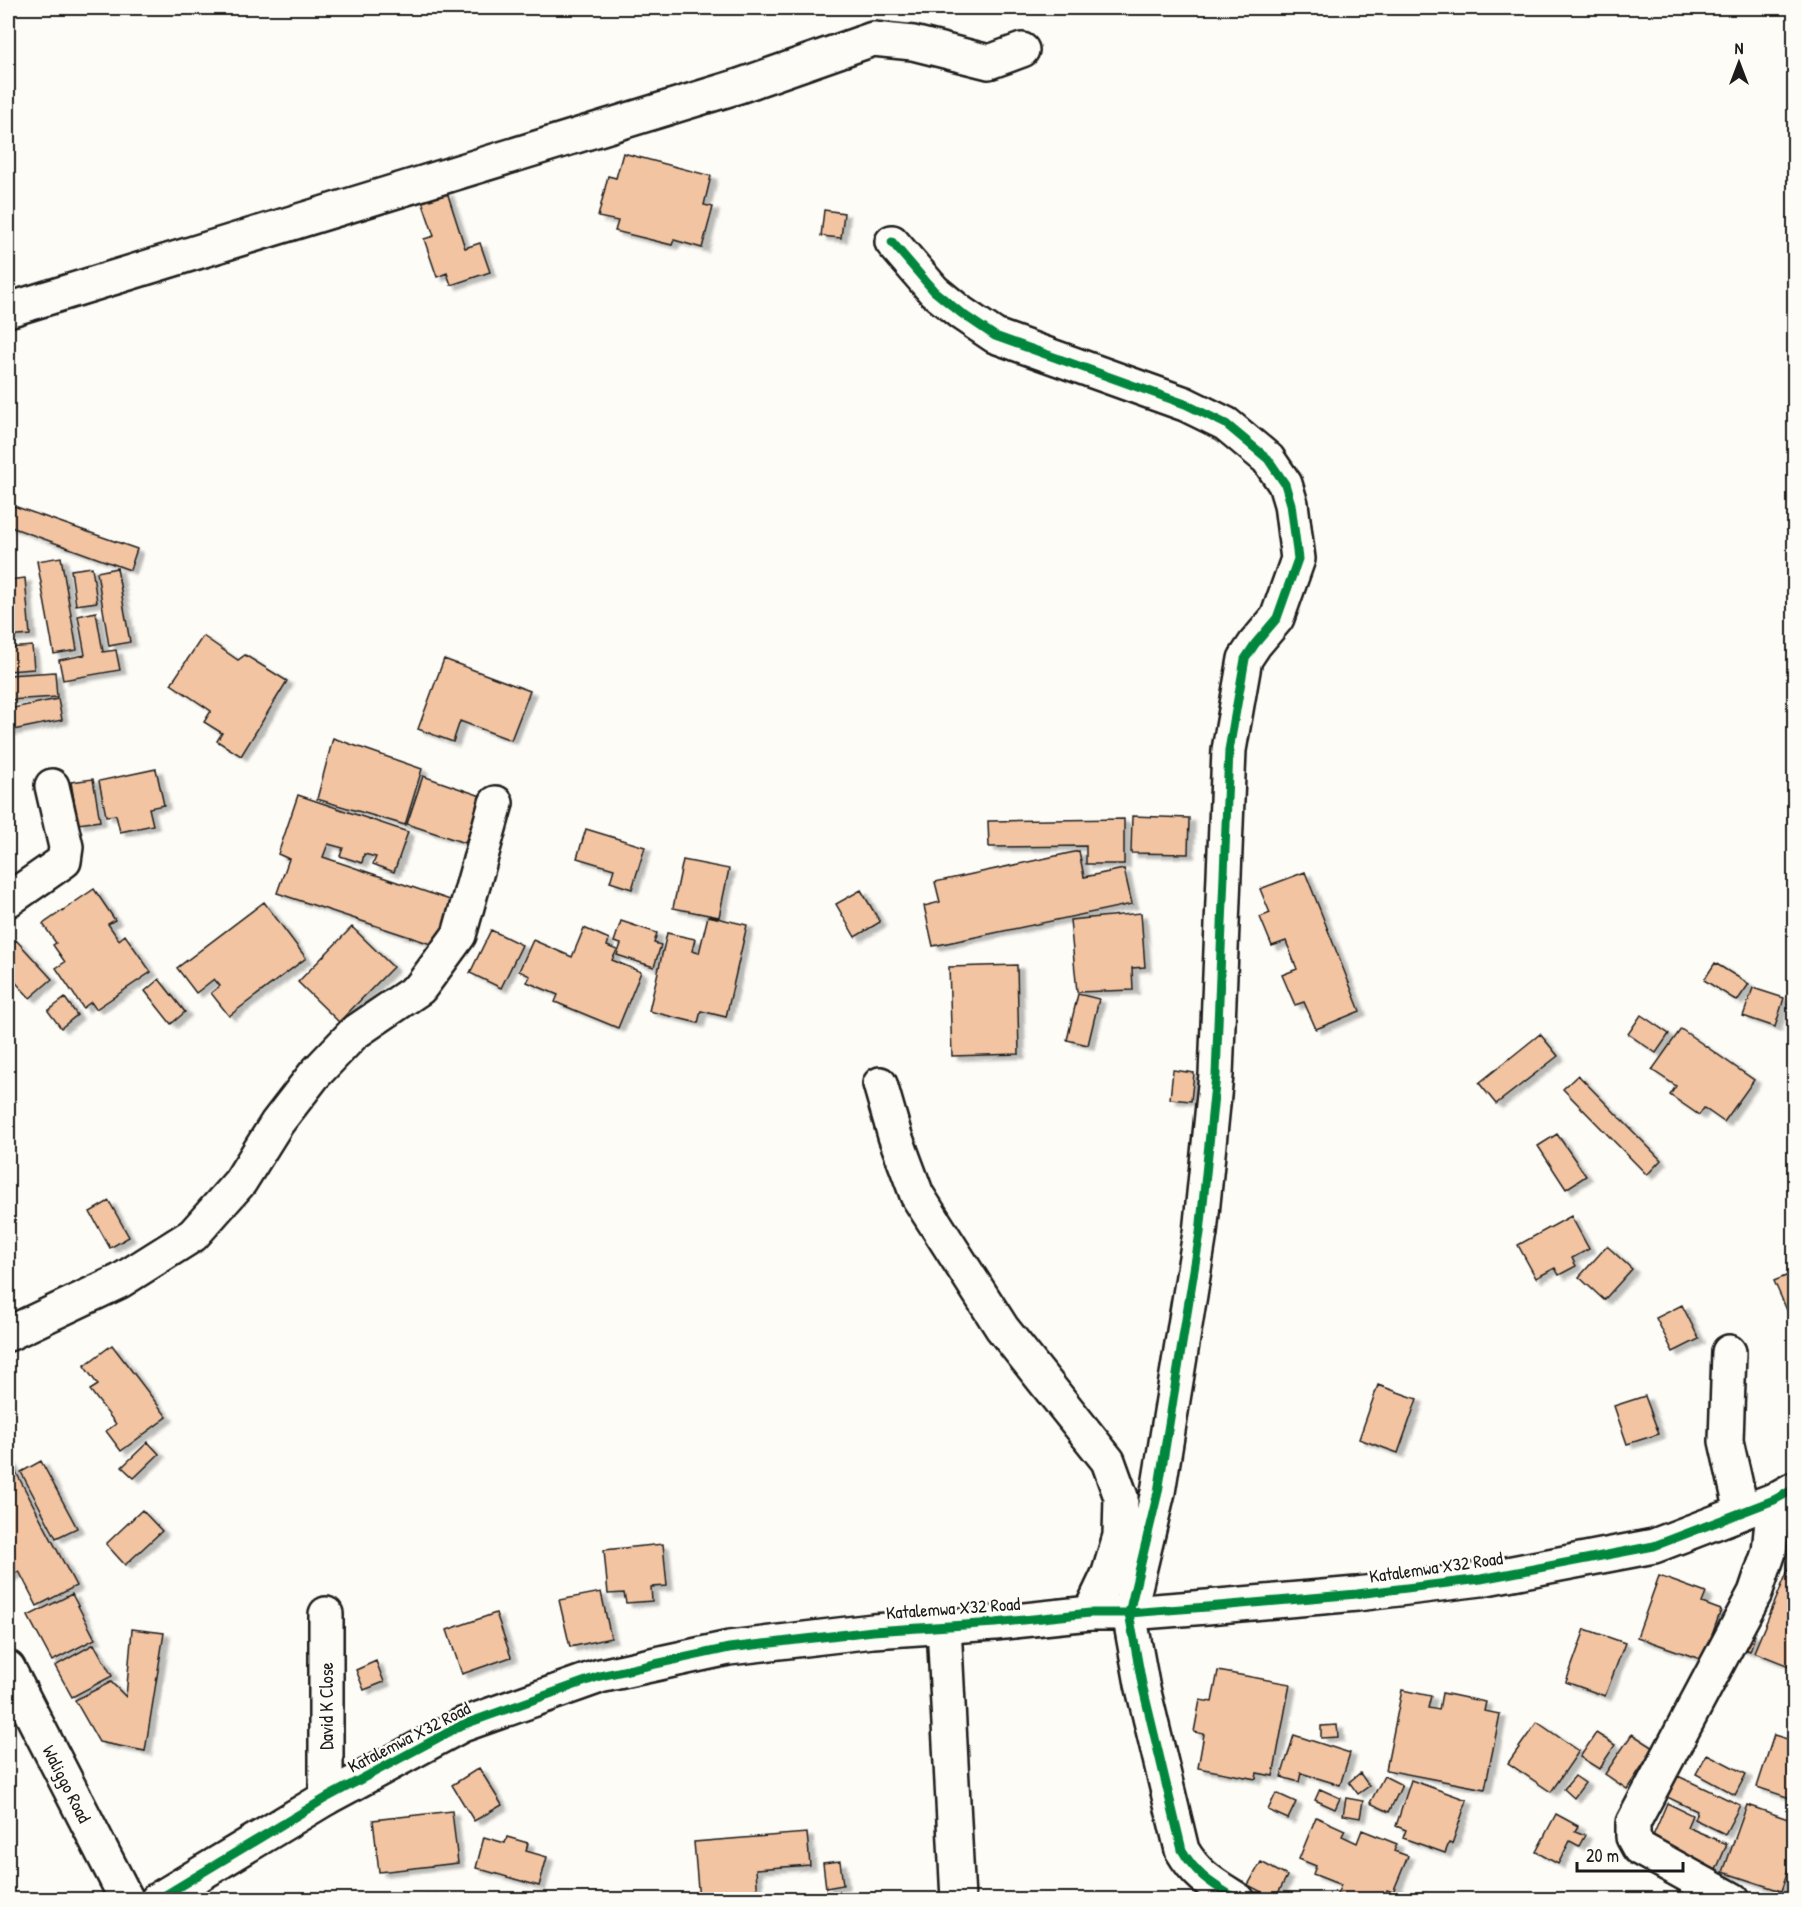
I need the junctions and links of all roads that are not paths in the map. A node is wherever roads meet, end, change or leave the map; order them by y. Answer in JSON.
{"nodes":[{"id":1,"x":1022,"y":50,"type":"dead end"},
{"id":2,"x":892,"y":242,"type":"dead end"},
{"id":3,"x":8,"y":310,"type":"edge"},
{"id":4,"x":52,"y":786,"type":"dead end"},
{"id":5,"x":496,"y":803,"type":"dead end"},
{"id":6,"x":8,"y":900,"type":"edge"},
{"id":7,"x":880,"y":1084,"type":"dead end"},
{"id":8,"x":8,"y":1334,"type":"edge"},
{"id":9,"x":1729,"y":1352,"type":"dead end"},
{"id":10,"x":1784,"y":1495,"type":"edge"},
{"id":11,"x":1742,"y":1512,"type":"junction"},
{"id":12,"x":1090,"y":1613,"type":"junction"},
{"id":13,"x":1129,"y":1613,"type":"junction"},
{"id":14,"x":326,"y":1614,"type":"dead end"},
{"id":15,"x":944,"y":1626,"type":"junction"},
{"id":16,"x":8,"y":1668,"type":"edge"},
{"id":17,"x":326,"y":1798,"type":"junction"},
{"id":18,"x":128,"y":1899,"type":"edge"},
{"id":19,"x":157,"y":1899,"type":"edge"},
{"id":20,"x":958,"y":1899,"type":"edge"},
{"id":21,"x":1238,"y":1899,"type":"edge"},
{"id":22,"x":1733,"y":1899,"type":"edge"}],
"edges":[{"from":1,"to":3,"type":"street"},
{"from":2,"to":13,"type":"street"},
{"from":4,"to":6,"type":"street"},
{"from":5,"to":8,"type":"street"},
{"from":7,"to":12,"type":"street"},
{"from":9,"to":11,"type":"street"},
{"from":10,"to":11,"type":"street","name":"Katalemwa X32 Road"},
{"from":10,"to":22,"type":"street"},
{"from":11,"to":13,"type":"street","name":"Katalemwa X32 Road"},
{"from":12,"to":13,"type":"street","name":"Katalemwa X32 Road"},
{"from":12,"to":15,"type":"street","name":"Katalemwa X32 Road"},
{"from":13,"to":21,"type":"street"},
{"from":14,"to":17,"type":"street","name":"David K Close"},
{"from":15,"to":17,"type":"street","name":"Katalemwa X32 Road"},
{"from":15,"to":20,"type":"street"},
{"from":16,"to":18,"type":"street","name":"Waliggo Road"},
{"from":17,"to":19,"type":"street","name":"Katalemwa X32 Road"}]}
